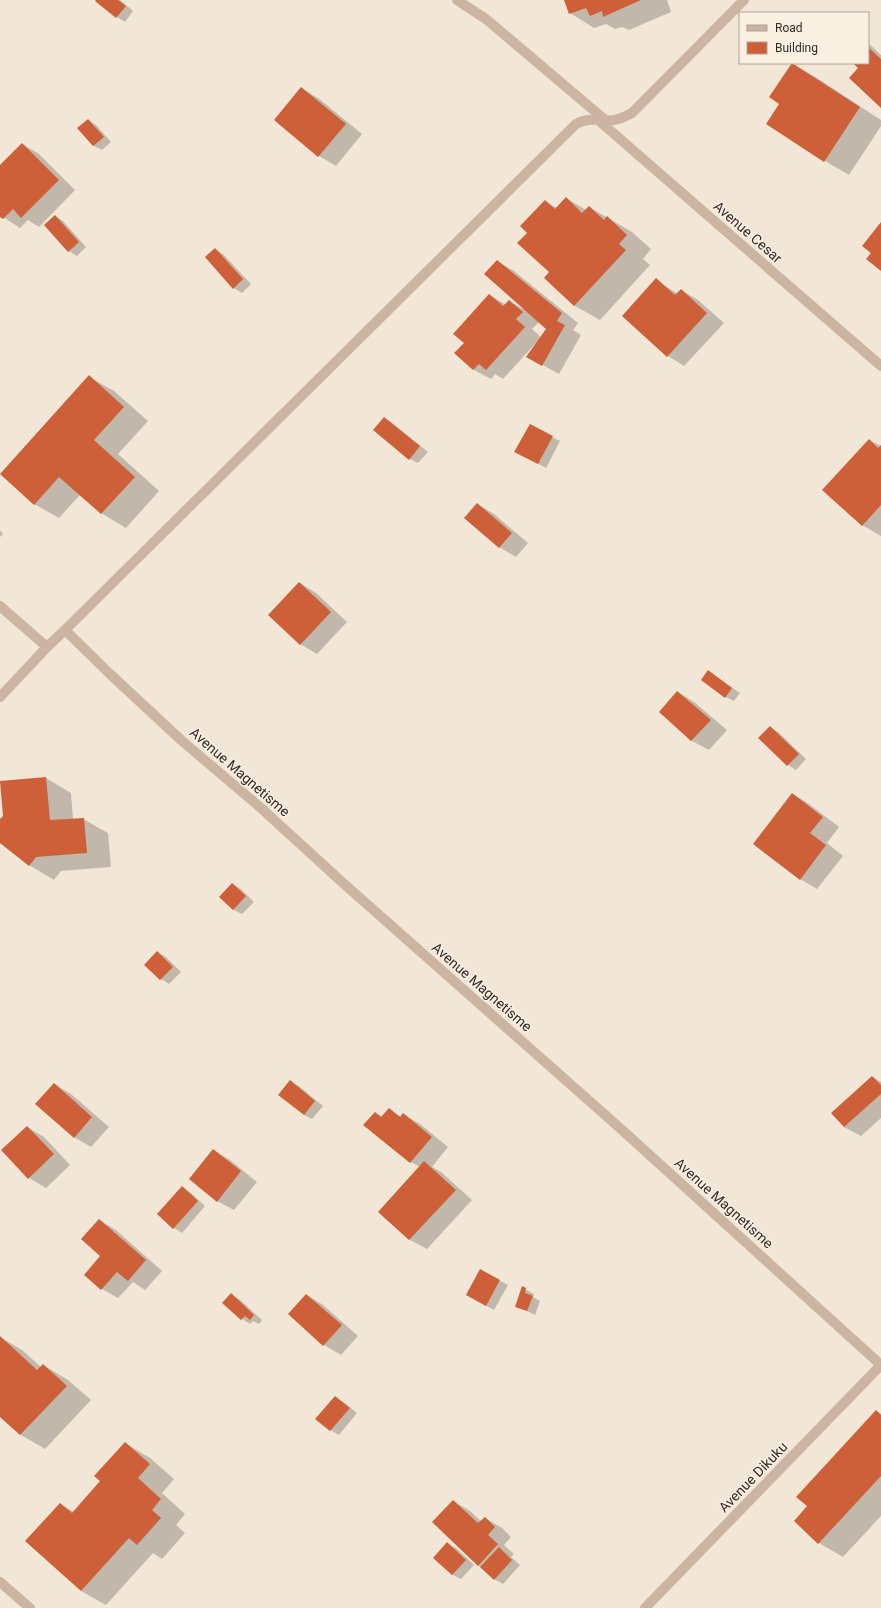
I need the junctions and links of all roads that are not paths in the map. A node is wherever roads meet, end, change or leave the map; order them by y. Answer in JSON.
{"nodes":[{"id":1,"x":457,"y":0,"type":"edge"},
{"id":2,"x":744,"y":0,"type":"edge"},
{"id":3,"x":601,"y":119,"type":"junction"},
{"id":4,"x":881,"y":366,"type":"edge"},
{"id":5,"x":0,"y":606,"type":"edge"},
{"id":6,"x":65,"y":630,"type":"junction"},
{"id":7,"x":47,"y":647,"type":"junction"},
{"id":8,"x":0,"y":697,"type":"edge"},
{"id":9,"x":881,"y":1365,"type":"edge"},
{"id":10,"x":0,"y":1582,"type":"edge"},
{"id":11,"x":30,"y":1608,"type":"edge"},
{"id":12,"x":644,"y":1608,"type":"edge"}],
"edges":[{"from":1,"to":3,"type":"street","name":"Avenue Cesar"},
{"from":2,"to":3,"type":"street"},
{"from":3,"to":4,"type":"street","name":"Avenue Cesar"},
{"from":3,"to":6,"type":"street"},
{"from":5,"to":7,"type":"street"},
{"from":6,"to":7,"type":"street"},
{"from":6,"to":9,"type":"street","name":"Avenue Magnetisme"},
{"from":7,"to":8,"type":"street"},
{"from":9,"to":12,"type":"street","name":"Avenue Dikuku"},
{"from":10,"to":11,"type":"street"}]}
